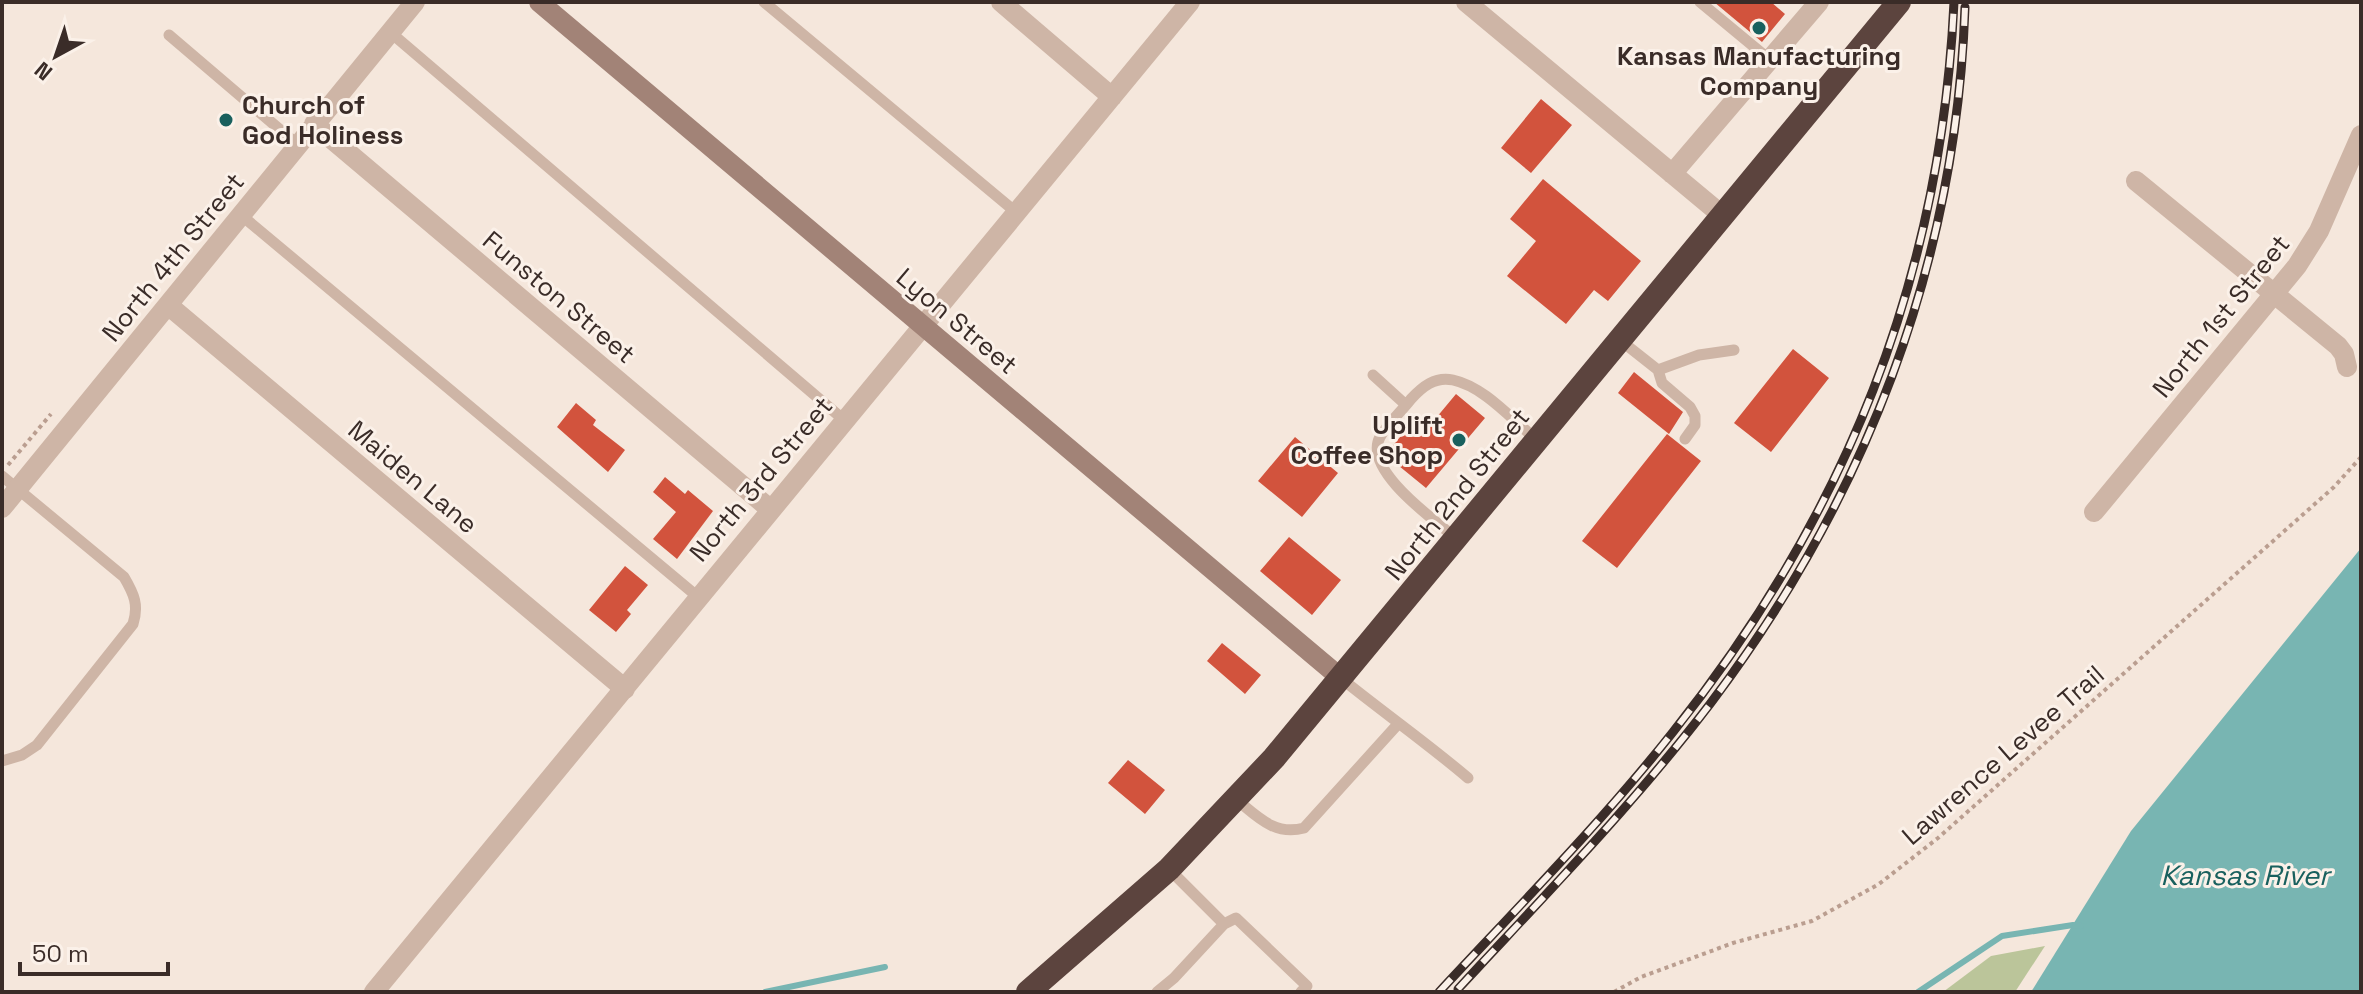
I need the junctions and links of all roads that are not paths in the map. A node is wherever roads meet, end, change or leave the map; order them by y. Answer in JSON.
{"nodes":[{"id":1,"x":415,"y":2,"type":"edge"},
{"id":2,"x":539,"y":2,"type":"edge"},
{"id":3,"x":764,"y":2,"type":"edge"},
{"id":4,"x":1001,"y":2,"type":"edge"},
{"id":5,"x":1190,"y":2,"type":"edge"},
{"id":6,"x":1466,"y":2,"type":"edge"},
{"id":7,"x":1700,"y":2,"type":"edge"},
{"id":8,"x":1819,"y":2,"type":"edge"},
{"id":9,"x":1899,"y":2,"type":"edge"},
{"id":10,"x":390,"y":32,"type":"junction"},
{"id":11,"x":169,"y":35,"type":"dead end"},
{"id":12,"x":1770,"y":60,"type":"junction"},
{"id":13,"x":1112,"y":97,"type":"junction"},
{"id":14,"x":314,"y":124,"type":"junction"},
{"id":15,"x":2361,"y":135,"type":"edge"},
{"id":16,"x":298,"y":145,"type":"junction"},
{"id":17,"x":1672,"y":174,"type":"junction"},
{"id":18,"x":2136,"y":181,"type":"dead end"},
{"id":19,"x":1017,"y":213,"type":"junction"},
{"id":20,"x":241,"y":215,"type":"junction"},
{"id":21,"x":1723,"y":216,"type":"junction"},
{"id":22,"x":2274,"y":294,"type":"junction"},
{"id":23,"x":168,"y":305,"type":"junction"},
{"id":24,"x":923,"y":326,"type":"junction"},
{"id":25,"x":1620,"y":340,"type":"junction"},
{"id":26,"x":1734,"y":350,"type":"dead end"},
{"id":27,"x":2347,"y":367,"type":"dead end"},
{"id":28,"x":1658,"y":370,"type":"junction"},
{"id":29,"x":1373,"y":375,"type":"dead end"},
{"id":30,"x":1406,"y":405,"type":"junction"},
{"id":31,"x":844,"y":420,"type":"junction"},
{"id":32,"x":1685,"y":439,"type":"dead end"},
{"id":33,"x":1537,"y":441,"type":"junction"},
{"id":34,"x":10,"y":482,"type":"edge"},
{"id":35,"x":2,"y":508,"type":"edge"},
{"id":36,"x":770,"y":509,"type":"junction"},
{"id":37,"x":2094,"y":512,"type":"dead end"},
{"id":38,"x":1457,"y":539,"type":"junction"},
{"id":39,"x":698,"y":597,"type":"junction"},
{"id":40,"x":1342,"y":679,"type":"junction"},
{"id":41,"x":625,"y":689,"type":"junction"},
{"id":42,"x":1398,"y":724,"type":"junction"},
{"id":43,"x":2,"y":761,"type":"edge"},
{"id":44,"x":1468,"y":778,"type":"dead end"},
{"id":45,"x":1237,"y":800,"type":"junction"},
{"id":46,"x":1169,"y":869,"type":"junction"},
{"id":47,"x":1224,"y":924,"type":"junction"},
{"id":48,"x":374,"y":992,"type":"edge"},
{"id":49,"x":1028,"y":992,"type":"edge"},
{"id":50,"x":1157,"y":992,"type":"edge"},
{"id":51,"x":1301,"y":992,"type":"edge"}],
"edges":[{"from":1,"to":10,"type":"street","name":"North 4th Street"},
{"from":2,"to":24,"type":"street","name":"Lyon Street"},
{"from":3,"to":19,"type":"lane"},
{"from":4,"to":13,"type":"street"},
{"from":5,"to":13,"type":"street","name":"North 3rd Street"},
{"from":6,"to":17,"type":"street"},
{"from":7,"to":12,"type":"lane"},
{"from":8,"to":12,"type":"street"},
{"from":9,"to":21,"type":"highway","name":"North 2nd Street"},
{"from":10,"to":14,"type":"street","name":"North 4th Street"},
{"from":10,"to":31,"type":"lane"},
{"from":11,"to":16,"type":"lane"},
{"from":12,"to":17,"type":"street"},
{"from":13,"to":19,"type":"street","name":"North 3rd Street"},
{"from":14,"to":16,"type":"street","name":"North 4th Street"},
{"from":14,"to":36,"type":"street","name":"Funston Street"},
{"from":15,"to":22,"type":"street","name":"North 1st Street"},
{"from":16,"to":20,"type":"street","name":"North 4th Street"},
{"from":17,"to":21,"type":"street"},
{"from":18,"to":22,"type":"street"},
{"from":19,"to":24,"type":"street","name":"North 3rd Street"},
{"from":20,"to":23,"type":"street","name":"North 4th Street"},
{"from":20,"to":39,"type":"lane"},
{"from":21,"to":25,"type":"highway","name":"North 2nd Street"},
{"from":22,"to":27,"type":"street"},
{"from":22,"to":37,"type":"street","name":"North 1st Street"},
{"from":23,"to":34,"type":"street","name":"North 4th Street"},
{"from":23,"to":41,"type":"street","name":"Maiden Lane"},
{"from":24,"to":31,"type":"street","name":"North 3rd Street"},
{"from":24,"to":40,"type":"street","name":"Lyon Street"},
{"from":25,"to":28,"type":"lane"},
{"from":25,"to":33,"type":"highway","name":"North 2nd Street"},
{"from":26,"to":28,"type":"lane"},
{"from":28,"to":32,"type":"lane"},
{"from":29,"to":30,"type":"lane"},
{"from":30,"to":33,"type":"lane"},
{"from":30,"to":38,"type":"lane"},
{"from":31,"to":36,"type":"street","name":"North 3rd Street"},
{"from":33,"to":38,"type":"highway","name":"North 2nd Street"},
{"from":34,"to":35,"type":"street","name":"North 4th Street"},
{"from":34,"to":43,"type":"lane"},
{"from":36,"to":39,"type":"street","name":"North 3rd Street"},
{"from":38,"to":40,"type":"highway","name":"North 2nd Street"},
{"from":39,"to":41,"type":"street","name":"North 3rd Street"},
{"from":40,"to":42,"type":"lane"},
{"from":40,"to":45,"type":"highway","name":"North 2nd Street"},
{"from":41,"to":48,"type":"street","name":"North 3rd Street"},
{"from":42,"to":44,"type":"lane"},
{"from":42,"to":45,"type":"lane"},
{"from":45,"to":46,"type":"highway","name":"North 2nd Street"},
{"from":46,"to":47,"type":"lane"},
{"from":46,"to":49,"type":"highway","name":"North 2nd Street"},
{"from":47,"to":50,"type":"lane"},
{"from":47,"to":51,"type":"lane"}]}
